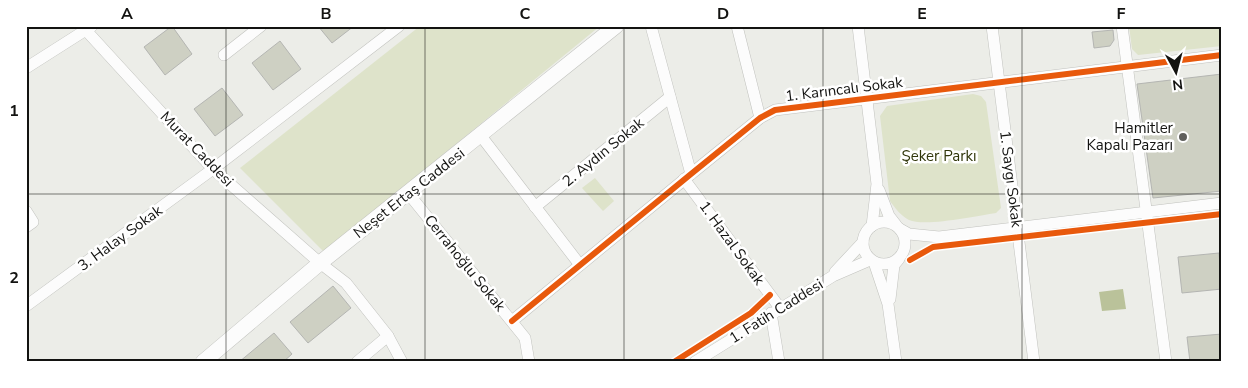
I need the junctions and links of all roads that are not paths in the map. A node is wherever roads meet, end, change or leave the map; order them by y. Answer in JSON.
{"nodes":[{"id":1,"x":261,"y":26,"type":"edge"},
{"id":2,"x":399,"y":26,"type":"edge"},
{"id":3,"x":616,"y":26,"type":"edge"},
{"id":4,"x":650,"y":26,"type":"edge"},
{"id":5,"x":737,"y":26,"type":"edge"},
{"id":6,"x":858,"y":26,"type":"edge"},
{"id":7,"x":992,"y":26,"type":"edge"},
{"id":8,"x":1122,"y":26,"type":"edge"},
{"id":9,"x":87,"y":28,"type":"edge"},
{"id":10,"x":224,"y":55,"type":"dead end"},
{"id":11,"x":1222,"y":55,"type":"edge"},
{"id":12,"x":1128,"y":67,"type":"junction"},
{"id":13,"x":26,"y":68,"type":"edge"},
{"id":14,"x":999,"y":82,"type":"junction"},
{"id":15,"x":670,"y":96,"type":"junction"},
{"id":16,"x":866,"y":98,"type":"junction"},
{"id":17,"x":760,"y":118,"type":"junction"},
{"id":18,"x":481,"y":136,"type":"junction"},
{"id":19,"x":213,"y":170,"type":"junction"},
{"id":20,"x":688,"y":176,"type":"junction"},
{"id":21,"x":877,"y":184,"type":"junction"},
{"id":22,"x":408,"y":193,"type":"junction"},
{"id":23,"x":1221,"y":206,"type":"edge"},
{"id":24,"x":535,"y":207,"type":"junction"},
{"id":25,"x":26,"y":211,"type":"edge"},
{"id":26,"x":1147,"y":212,"type":"junction"},
{"id":27,"x":872,"y":226,"type":"junction"},
{"id":28,"x":26,"y":227,"type":"edge"},
{"id":29,"x":899,"y":227,"type":"junction"},
{"id":30,"x":1017,"y":227,"type":"junction"},
{"id":31,"x":939,"y":236,"type":"junction"},
{"id":32,"x":863,"y":242,"type":"junction"},
{"id":33,"x":901,"y":256,"type":"junction"},
{"id":34,"x":872,"y":261,"type":"junction"},
{"id":35,"x":320,"y":263,"type":"junction"},
{"id":36,"x":580,"y":265,"type":"junction"},
{"id":37,"x":832,"y":276,"type":"junction"},
{"id":38,"x":26,"y":306,"type":"edge"},
{"id":39,"x":776,"y":310,"type":"junction"},
{"id":40,"x":890,"y":313,"type":"junction"},
{"id":41,"x":512,"y":322,"type":"junction"},
{"id":42,"x":388,"y":336,"type":"junction"},
{"id":43,"x":203,"y":362,"type":"edge"},
{"id":44,"x":357,"y":362,"type":"edge"},
{"id":45,"x":402,"y":362,"type":"edge"},
{"id":46,"x":529,"y":362,"type":"edge"},
{"id":47,"x":695,"y":362,"type":"edge"},
{"id":48,"x":779,"y":362,"type":"edge"},
{"id":49,"x":896,"y":362,"type":"edge"},
{"id":50,"x":1034,"y":362,"type":"edge"},
{"id":51,"x":1166,"y":362,"type":"edge"}],
"edges":[{"from":1,"to":10,"type":"street"},
{"from":2,"to":19,"type":"street","name":"3. Halay Sokak"},
{"from":3,"to":18,"type":"main road","name":"Neşet Ertaş Caddesi"},
{"from":4,"to":15,"type":"street"},
{"from":5,"to":17,"type":"street"},
{"from":6,"to":16,"type":"street"},
{"from":7,"to":14,"type":"street","name":"1. Saygı Sokak"},
{"from":8,"to":12,"type":"street"},
{"from":9,"to":13,"type":"street"},
{"from":9,"to":19,"type":"street","name":"Murat Caddesi"},
{"from":11,"to":12,"type":"street","name":"1. Karıncalı Sokak"},
{"from":12,"to":14,"type":"street","name":"1. Karıncalı Sokak"},
{"from":12,"to":26,"type":"street"},
{"from":14,"to":16,"type":"street","name":"1. Karıncalı Sokak"},
{"from":14,"to":30,"type":"street","name":"1. Saygı Sokak"},
{"from":15,"to":20,"type":"street"},
{"from":15,"to":24,"type":"street","name":"2. Aydın Sokak"},
{"from":16,"to":17,"type":"street","name":"1. Karıncalı Sokak"},
{"from":16,"to":21,"type":"street"},
{"from":17,"to":20,"type":"street","name":"1. Karıncalı Sokak"},
{"from":18,"to":22,"type":"main road","name":"Neşet Ertaş Caddesi"},
{"from":18,"to":24,"type":"street"},
{"from":19,"to":35,"type":"street","name":"Murat Caddesi"},
{"from":19,"to":38,"type":"street","name":"3. Halay Sokak"},
{"from":20,"to":36,"type":"street","name":"1. Karıncalı Sokak"},
{"from":20,"to":39,"type":"street","name":"1. Hazal Sokak"},
{"from":21,"to":27,"type":"street"},
{"from":21,"to":29,"type":"street"},
{"from":22,"to":35,"type":"main road","name":"Neşet Ertaş Caddesi"},
{"from":22,"to":41,"type":"street","name":"Cerrahoğlu Sokak"},
{"from":23,"to":26,"type":"street"},
{"from":24,"to":36,"type":"street"},
{"from":25,"to":28,"type":"street"},
{"from":26,"to":30,"type":"street"},
{"from":26,"to":51,"type":"street"},
{"from":27,"to":29,"type":"street"},
{"from":27,"to":32,"type":"street"},
{"from":29,"to":31,"type":"street"},
{"from":29,"to":33,"type":"street"},
{"from":30,"to":31,"type":"street"},
{"from":30,"to":50,"type":"street","name":"1. Saygı Sokak"},
{"from":31,"to":33,"type":"street"},
{"from":32,"to":34,"type":"street"},
{"from":32,"to":37,"type":"street"},
{"from":33,"to":34,"type":"street"},
{"from":33,"to":40,"type":"street"},
{"from":34,"to":37,"type":"street"},
{"from":34,"to":40,"type":"street"},
{"from":35,"to":42,"type":"street","name":"Murat Caddesi"},
{"from":35,"to":43,"type":"main road","name":"Neşet Ertaş Caddesi"},
{"from":36,"to":41,"type":"street","name":"1. Karıncalı Sokak"},
{"from":37,"to":39,"type":"street","name":"1. Fatih Caddesi"},
{"from":39,"to":47,"type":"street","name":"1. Fatih Caddesi"},
{"from":39,"to":48,"type":"street"},
{"from":40,"to":49,"type":"street"},
{"from":41,"to":46,"type":"street","name":"Cerrahoğlu Sokak"},
{"from":42,"to":44,"type":"street"},
{"from":42,"to":45,"type":"street","name":"Murat Caddesi"}]}
